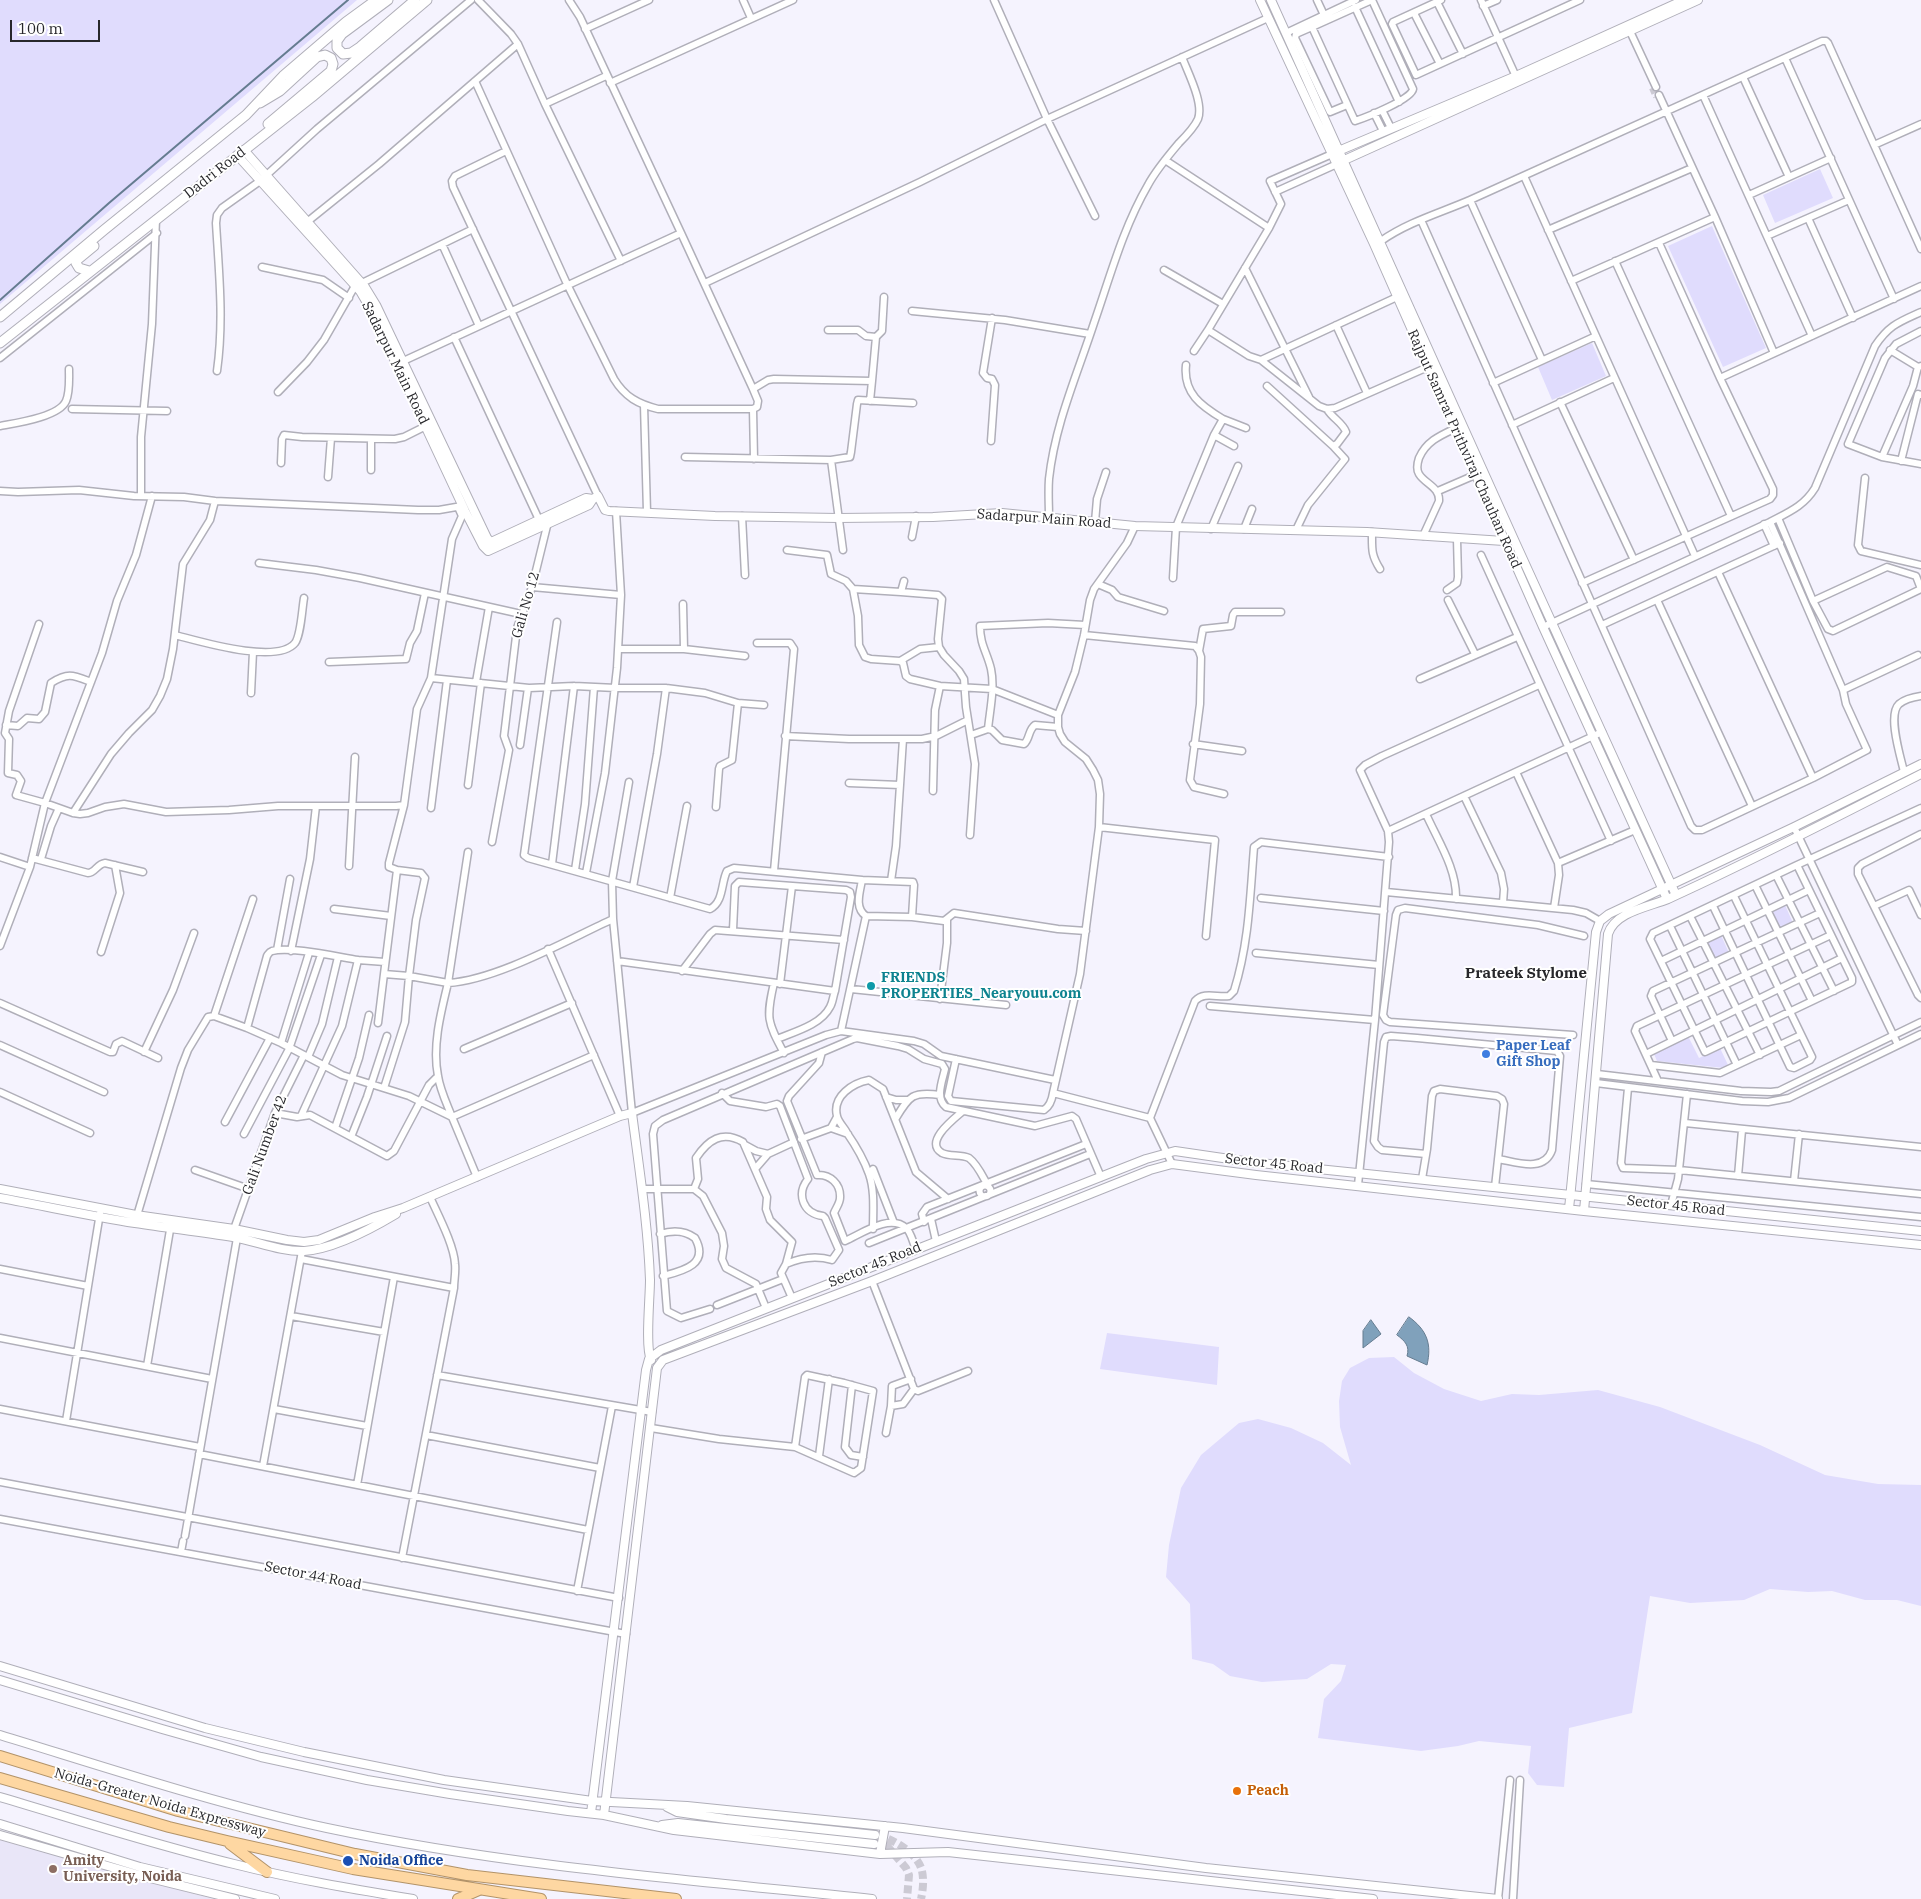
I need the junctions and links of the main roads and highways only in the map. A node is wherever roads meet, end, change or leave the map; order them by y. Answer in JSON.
{"nodes":[{"id":1,"x":376,"y":0,"type":"edge"},
{"id":2,"x":388,"y":0,"type":"edge"},
{"id":3,"x":415,"y":0,"type":"edge"},
{"id":4,"x":427,"y":0,"type":"edge"},
{"id":5,"x":255,"y":106,"type":"junction"},
{"id":6,"x":262,"y":135,"type":"junction"},
{"id":7,"x":104,"y":230,"type":"junction"},
{"id":8,"x":89,"y":271,"type":"junction"},
{"id":9,"x":0,"y":317,"type":"edge"},
{"id":10,"x":0,"y":343,"type":"edge"},
{"id":11,"x":0,"y":1756,"type":"edge"},
{"id":12,"x":0,"y":1778,"type":"edge"},
{"id":13,"x":227,"y":1841,"type":"junction"},
{"id":14,"x":267,"y":1872,"type":"road end"},
{"id":15,"x":480,"y":1889,"type":"junction"},
{"id":16,"x":458,"y":1899,"type":"edge"},
{"id":17,"x":541,"y":1899,"type":"edge"},
{"id":18,"x":676,"y":1899,"type":"edge"}],
"edges":[{"from":1,"to":5,"type":"main road","name":"Dadri Road"},
{"from":2,"to":3,"type":"main road"},
{"from":4,"to":6,"type":"main road","name":"Dadri Road"},
{"from":5,"to":6,"type":"main road"},
{"from":5,"to":7,"type":"main road","name":"Dadri Road"},
{"from":6,"to":8,"type":"main road","name":"Dadri Road"},
{"from":7,"to":8,"type":"main road"},
{"from":7,"to":9,"type":"main road","name":"Dadri Road"},
{"from":8,"to":10,"type":"main road","name":"Dadri Road"},
{"from":11,"to":18,"type":"highway","name":"Noida-Greater Noida Expressway"},
{"from":12,"to":13,"type":"highway","name":"Noida-Greater Noida Expressway"},
{"from":13,"to":14,"type":"highway"},
{"from":13,"to":15,"type":"highway","name":"Noida-Greater Noida Expressway"},
{"from":15,"to":16,"type":"highway"},
{"from":15,"to":17,"type":"highway","name":"Noida-Greater Noida Expressway"}]}
